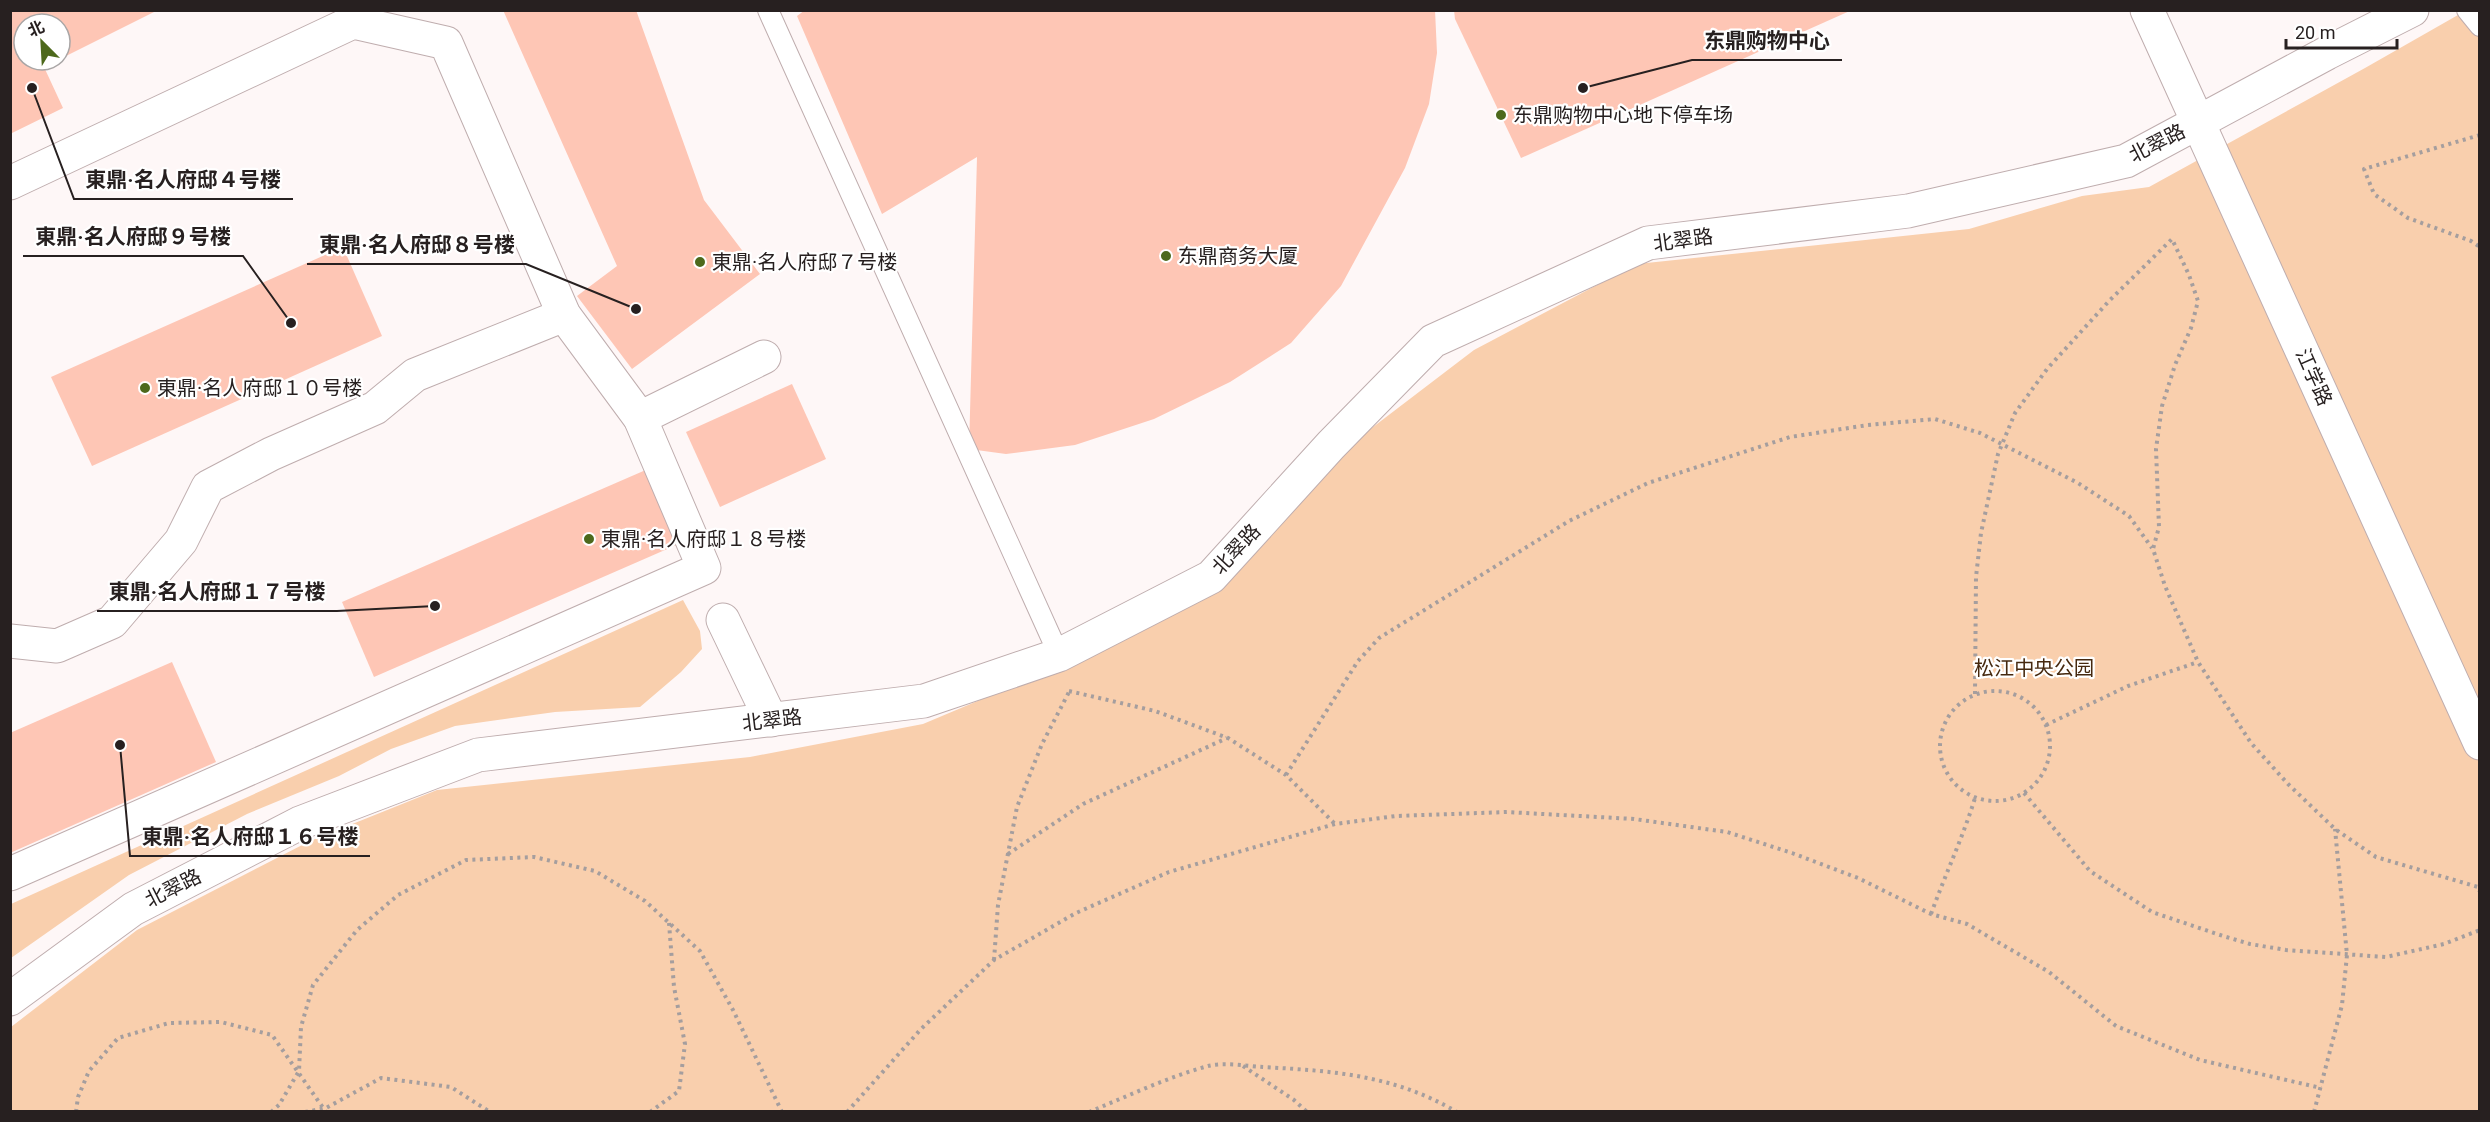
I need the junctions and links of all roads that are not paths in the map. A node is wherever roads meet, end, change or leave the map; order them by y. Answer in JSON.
{"nodes":[{"id":1,"x":768,"y":10,"type":"edge"},
{"id":2,"x":2147,"y":10,"type":"edge"},
{"id":3,"x":2412,"y":10,"type":"edge"},
{"id":4,"x":2467,"y":10,"type":"edge"},
{"id":5,"x":350,"y":16,"type":"edge"},
{"id":6,"x":2480,"y":26,"type":"edge"},
{"id":7,"x":2199,"y":122,"type":"junction"},
{"id":8,"x":10,"y":183,"type":"edge"},
{"id":9,"x":564,"y":315,"type":"junction"},
{"id":10,"x":765,"y":357,"type":"dead end"},
{"id":11,"x":640,"y":418,"type":"junction"},
{"id":12,"x":723,"y":620,"type":"dead end"},
{"id":13,"x":10,"y":641,"type":"edge"},
{"id":14,"x":1059,"y":655,"type":"junction"},
{"id":15,"x":771,"y":720,"type":"junction"},
{"id":16,"x":2480,"y":743,"type":"edge"},
{"id":17,"x":10,"y":874,"type":"edge"},
{"id":18,"x":10,"y":999,"type":"edge"}],
"edges":[{"from":1,"to":14,"type":"lane"},
{"from":2,"to":7,"type":"street","name":"江学路"},
{"from":3,"to":7,"type":"street","name":"北翠路"},
{"from":4,"to":6,"type":"lane"},
{"from":5,"to":8,"type":"street"},
{"from":5,"to":9,"type":"street"},
{"from":7,"to":14,"type":"street","name":"北翠路"},
{"from":7,"to":16,"type":"street","name":"江学路"},
{"from":9,"to":11,"type":"street"},
{"from":9,"to":13,"type":"street"},
{"from":10,"to":11,"type":"street"},
{"from":11,"to":17,"type":"street"},
{"from":12,"to":15,"type":"street"},
{"from":14,"to":15,"type":"street","name":"北翠路"},
{"from":15,"to":18,"type":"street","name":"北翠路"}]}
